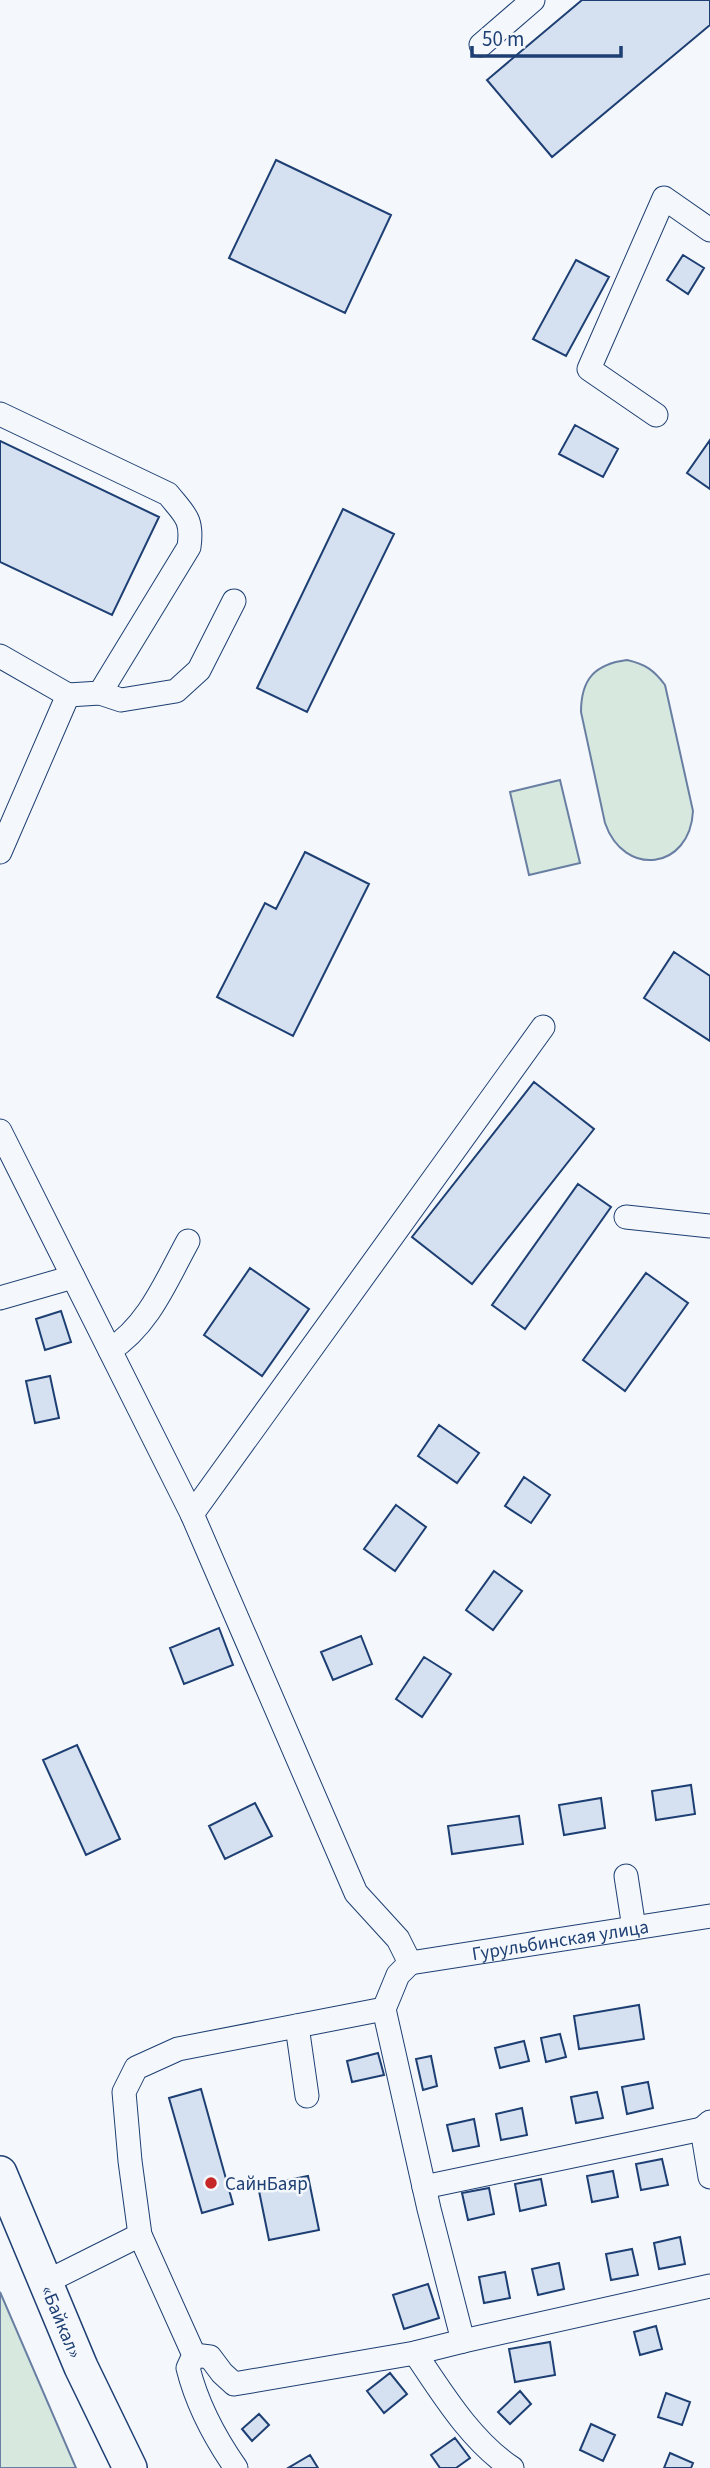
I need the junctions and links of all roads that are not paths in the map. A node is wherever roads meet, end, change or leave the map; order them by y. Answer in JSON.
{"nodes":[{"id":1,"x":533,"y":0,"type":"edge"},
{"id":2,"x":481,"y":45,"type":"dead end"},
{"id":3,"x":710,"y":230,"type":"edge"},
{"id":4,"x":0,"y":414,"type":"edge"},
{"id":5,"x":656,"y":415,"type":"dead end"},
{"id":6,"x":234,"y":601,"type":"dead end"},
{"id":7,"x":0,"y":656,"type":"edge"},
{"id":8,"x":100,"y":693,"type":"junction"},
{"id":9,"x":68,"y":695,"type":"junction"},
{"id":10,"x":0,"y":852,"type":"edge"},
{"id":11,"x":543,"y":1027,"type":"dead end"},
{"id":12,"x":0,"y":1131,"type":"edge"},
{"id":13,"x":626,"y":1217,"type":"dead end"},
{"id":14,"x":710,"y":1226,"type":"edge"},
{"id":15,"x":188,"y":1241,"type":"dead end"},
{"id":16,"x":74,"y":1277,"type":"junction"},
{"id":17,"x":0,"y":1298,"type":"edge"},
{"id":18,"x":110,"y":1350,"type":"junction"},
{"id":19,"x":192,"y":1514,"type":"junction"},
{"id":20,"x":626,"y":1876,"type":"dead end"},
{"id":21,"x":710,"y":1916,"type":"edge"},
{"id":22,"x":634,"y":1928,"type":"junction"},
{"id":23,"x":410,"y":1963,"type":"junction"},
{"id":24,"x":384,"y":2009,"type":"junction"},
{"id":25,"x":297,"y":2026,"type":"junction"},
{"id":26,"x":307,"y":2096,"type":"dead end"},
{"id":27,"x":706,"y":2126,"type":"edge"},
{"id":28,"x":0,"y":2173,"type":"edge"},
{"id":29,"x":710,"y":2177,"type":"edge"},
{"id":30,"x":424,"y":2187,"type":"junction"},
{"id":31,"x":140,"y":2235,"type":"junction"},
{"id":32,"x":46,"y":2282,"type":"junction"},
{"id":33,"x":710,"y":2286,"type":"edge"},
{"id":34,"x":463,"y":2341,"type":"junction"},
{"id":35,"x":415,"y":2353,"type":"junction"},
{"id":36,"x":194,"y":2355,"type":"junction"},
{"id":37,"x":130,"y":2468,"type":"edge"},
{"id":38,"x":236,"y":2468,"type":"edge"},
{"id":39,"x":512,"y":2468,"type":"edge"}],
"edges":[{"from":1,"to":2,"type":"street"},
{"from":3,"to":5,"type":"street"},
{"from":4,"to":8,"type":"street"},
{"from":6,"to":8,"type":"street"},
{"from":7,"to":9,"type":"street"},
{"from":8,"to":9,"type":"street"},
{"from":9,"to":10,"type":"street"},
{"from":11,"to":19,"type":"street"},
{"from":12,"to":16,"type":"street"},
{"from":13,"to":14,"type":"street"},
{"from":15,"to":18,"type":"street"},
{"from":16,"to":17,"type":"street"},
{"from":16,"to":18,"type":"street"},
{"from":18,"to":19,"type":"street"},
{"from":19,"to":23,"type":"street"},
{"from":20,"to":22,"type":"street"},
{"from":21,"to":22,"type":"street","name":"Гурульбинская улица"},
{"from":22,"to":23,"type":"street","name":"Гурульбинская улица"},
{"from":23,"to":24,"type":"street"},
{"from":24,"to":25,"type":"street"},
{"from":24,"to":30,"type":"street"},
{"from":25,"to":26,"type":"street"},
{"from":25,"to":31,"type":"street"},
{"from":27,"to":29,"type":"street"},
{"from":27,"to":30,"type":"street"},
{"from":28,"to":32,"type":"highway","name":"«Байкал»"},
{"from":30,"to":34,"type":"street"},
{"from":31,"to":32,"type":"street"},
{"from":31,"to":36,"type":"street"},
{"from":32,"to":37,"type":"highway","name":"«Байкал»"},
{"from":33,"to":34,"type":"street"},
{"from":34,"to":35,"type":"street"},
{"from":35,"to":36,"type":"street"},
{"from":35,"to":39,"type":"street"},
{"from":36,"to":38,"type":"street"}]}
